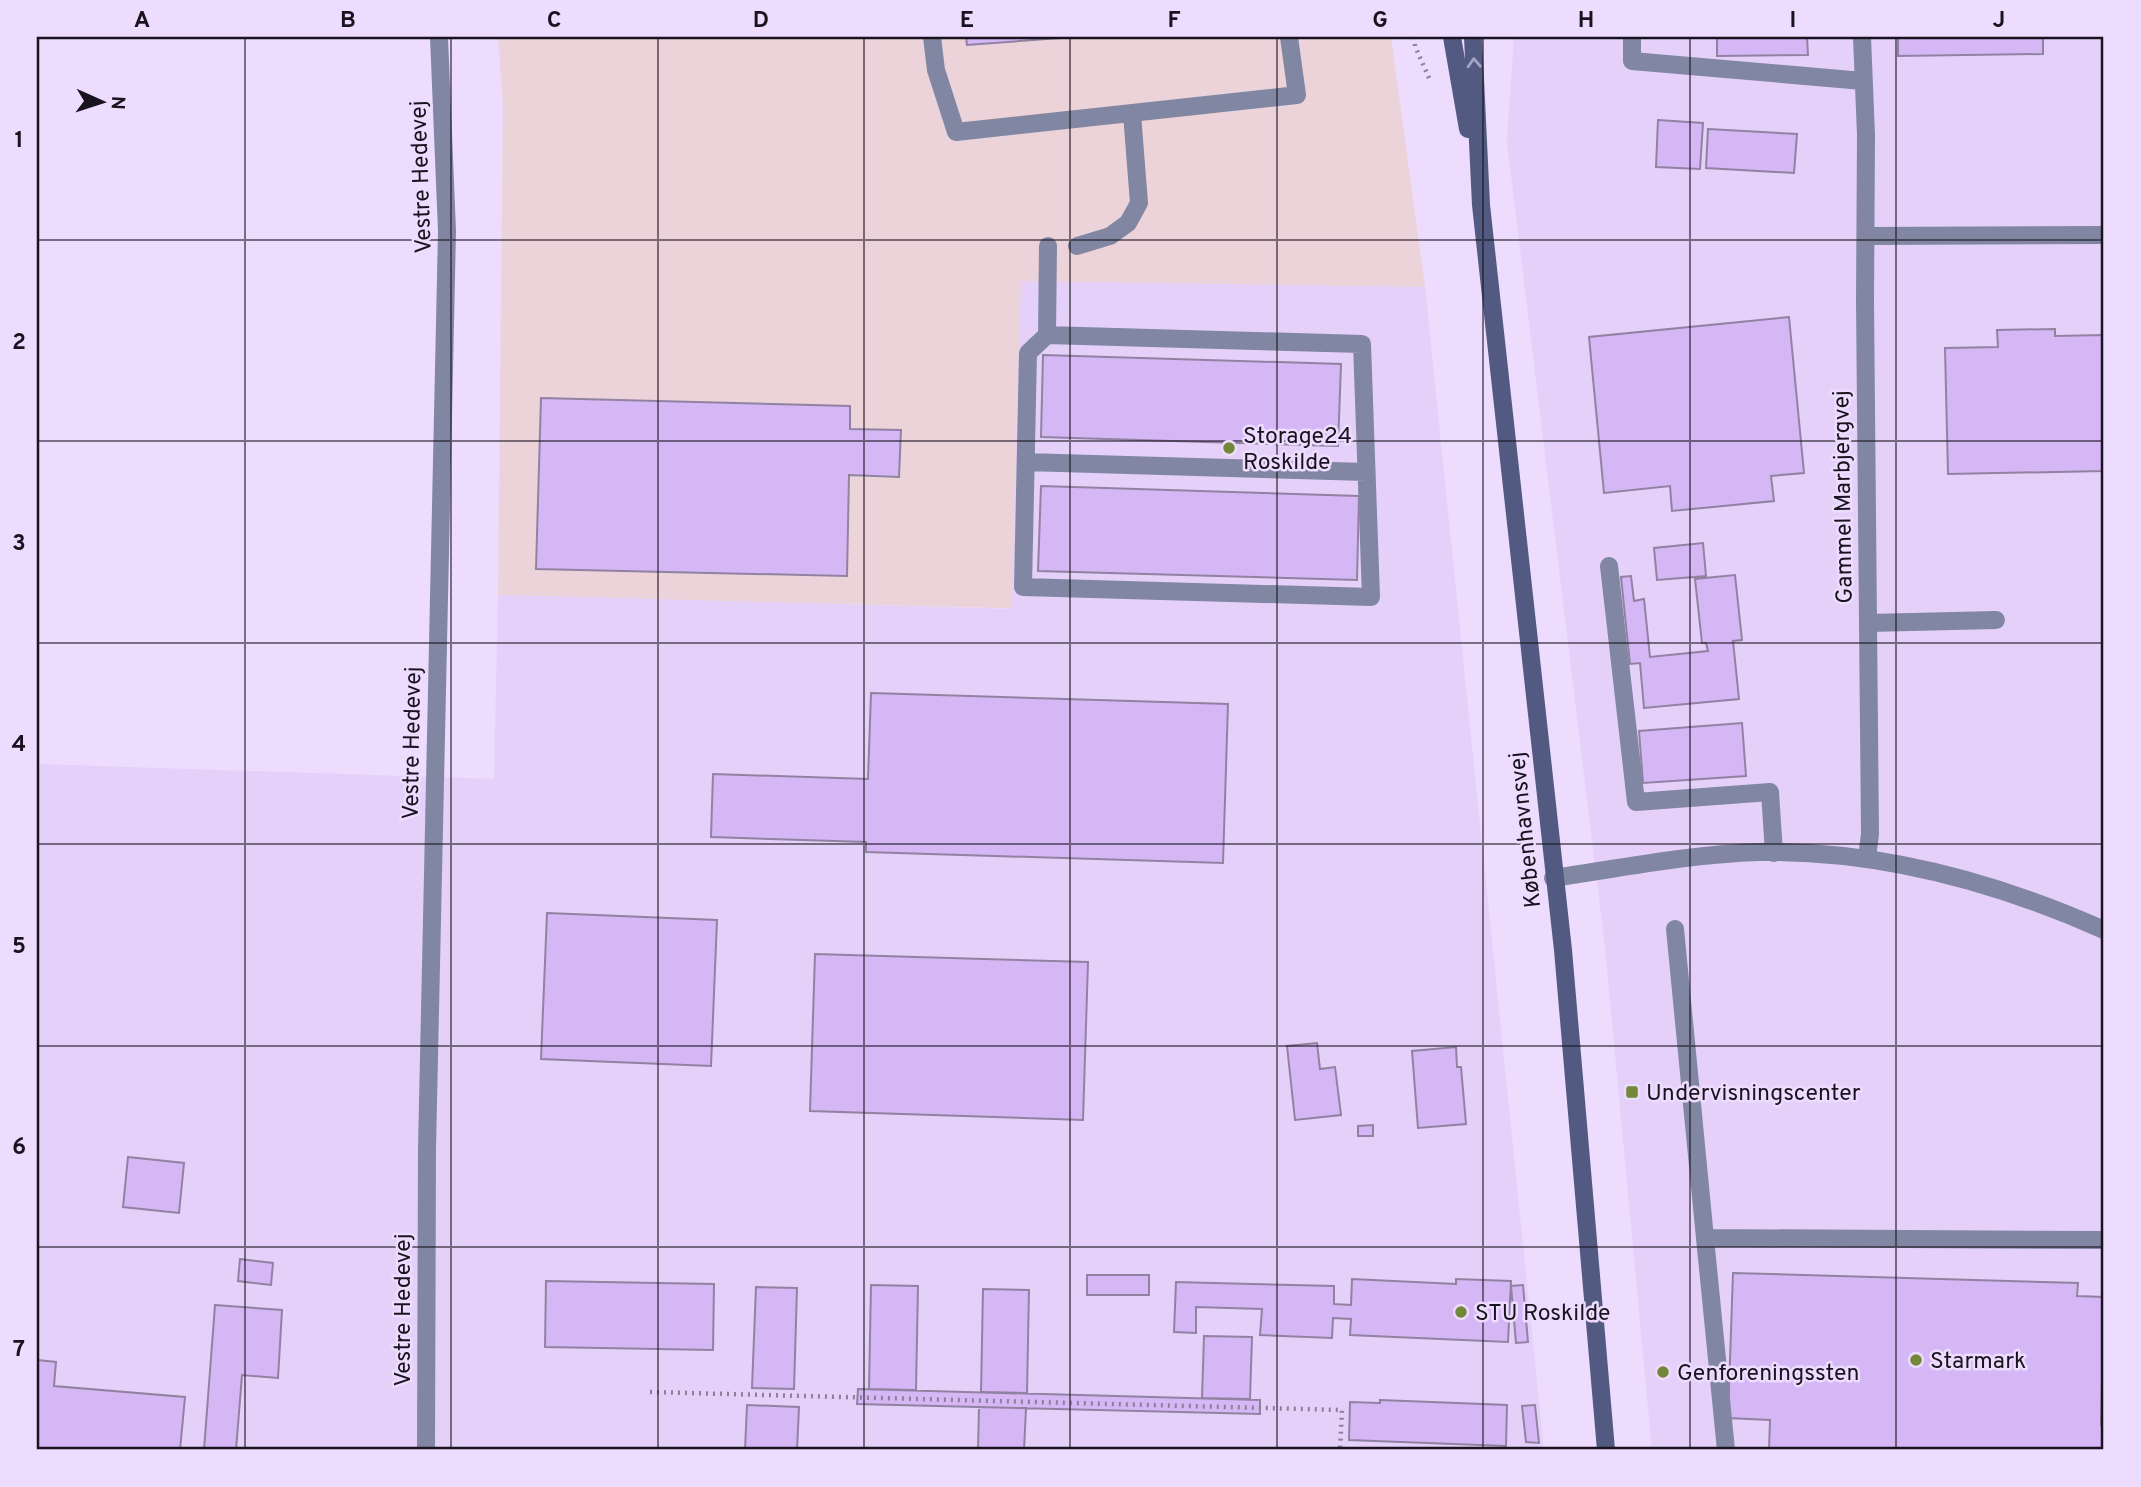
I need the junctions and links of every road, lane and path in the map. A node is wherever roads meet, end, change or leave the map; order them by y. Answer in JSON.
{"nodes":[{"id":1,"x":439,"y":37,"type":"edge"},
{"id":2,"x":932,"y":37,"type":"edge"},
{"id":3,"x":1289,"y":37,"type":"edge"},
{"id":4,"x":1452,"y":37,"type":"edge"},
{"id":5,"x":1473,"y":37,"type":"edge"},
{"id":6,"x":1632,"y":37,"type":"edge"},
{"id":7,"x":1862,"y":37,"type":"edge"},
{"id":8,"x":1863,"y":81,"type":"junction"},
{"id":9,"x":1132,"y":114,"type":"junction"},
{"id":10,"x":1481,"y":205,"type":"junction"},
{"id":11,"x":2104,"y":235,"type":"edge"},
{"id":12,"x":1866,"y":236,"type":"junction"},
{"id":13,"x":1048,"y":246,"type":"dead end"},
{"id":14,"x":1077,"y":246,"type":"dead end"},
{"id":15,"x":1047,"y":335,"type":"junction"},
{"id":16,"x":1026,"y":463,"type":"junction"},
{"id":17,"x":1366,"y":472,"type":"junction"},
{"id":18,"x":1609,"y":566,"type":"dead end"},
{"id":19,"x":1996,"y":620,"type":"dead end"},
{"id":20,"x":1868,"y":623,"type":"junction"},
{"id":21,"x":1774,"y":853,"type":"junction"},
{"id":22,"x":1867,"y":858,"type":"junction"},
{"id":23,"x":1553,"y":878,"type":"junction"},
{"id":24,"x":1675,"y":929,"type":"dead end"},
{"id":25,"x":2104,"y":930,"type":"edge"},
{"id":26,"x":1705,"y":1238,"type":"junction"},
{"id":27,"x":2104,"y":1240,"type":"edge"},
{"id":28,"x":650,"y":1392,"type":"dead end"},
{"id":29,"x":426,"y":1450,"type":"edge"},
{"id":30,"x":1339,"y":1450,"type":"edge"},
{"id":31,"x":1606,"y":1450,"type":"edge"},
{"id":32,"x":1726,"y":1450,"type":"edge"}],
"edges":[{"from":1,"to":29,"type":"street","name":"Vestre Hedevej"},
{"from":2,"to":9,"type":"street"},
{"from":3,"to":9,"type":"street"},
{"from":4,"to":10,"type":"main road","name":"Københavnsvej"},
{"from":10,"to":5,"type":"main road","name":"Københavnsvej","one_way":true},
{"from":6,"to":8,"type":"street"},
{"from":7,"to":8,"type":"street","name":"Gammel Marbjergvej"},
{"from":8,"to":12,"type":"street","name":"Gammel Marbjergvej"},
{"from":9,"to":14,"type":"street"},
{"from":10,"to":23,"type":"main road","name":"Københavnsvej"},
{"from":11,"to":12,"type":"street"},
{"from":12,"to":20,"type":"street","name":"Gammel Marbjergvej"},
{"from":13,"to":15,"type":"street"},
{"from":15,"to":16,"type":"street"},
{"from":15,"to":17,"type":"street"},
{"from":16,"to":17,"type":"street"},
{"from":16,"to":17,"type":"street"},
{"from":18,"to":21,"type":"street"},
{"from":19,"to":20,"type":"street"},
{"from":20,"to":22,"type":"street","name":"Gammel Marbjergvej"},
{"from":21,"to":22,"type":"street"},
{"from":21,"to":23,"type":"street"},
{"from":22,"to":25,"type":"street"},
{"from":23,"to":31,"type":"main road","name":"Københavnsvej"},
{"from":24,"to":26,"type":"street"},
{"from":26,"to":27,"type":"street"},
{"from":26,"to":32,"type":"street"},
{"from":28,"to":30,"type":"path"}]}
